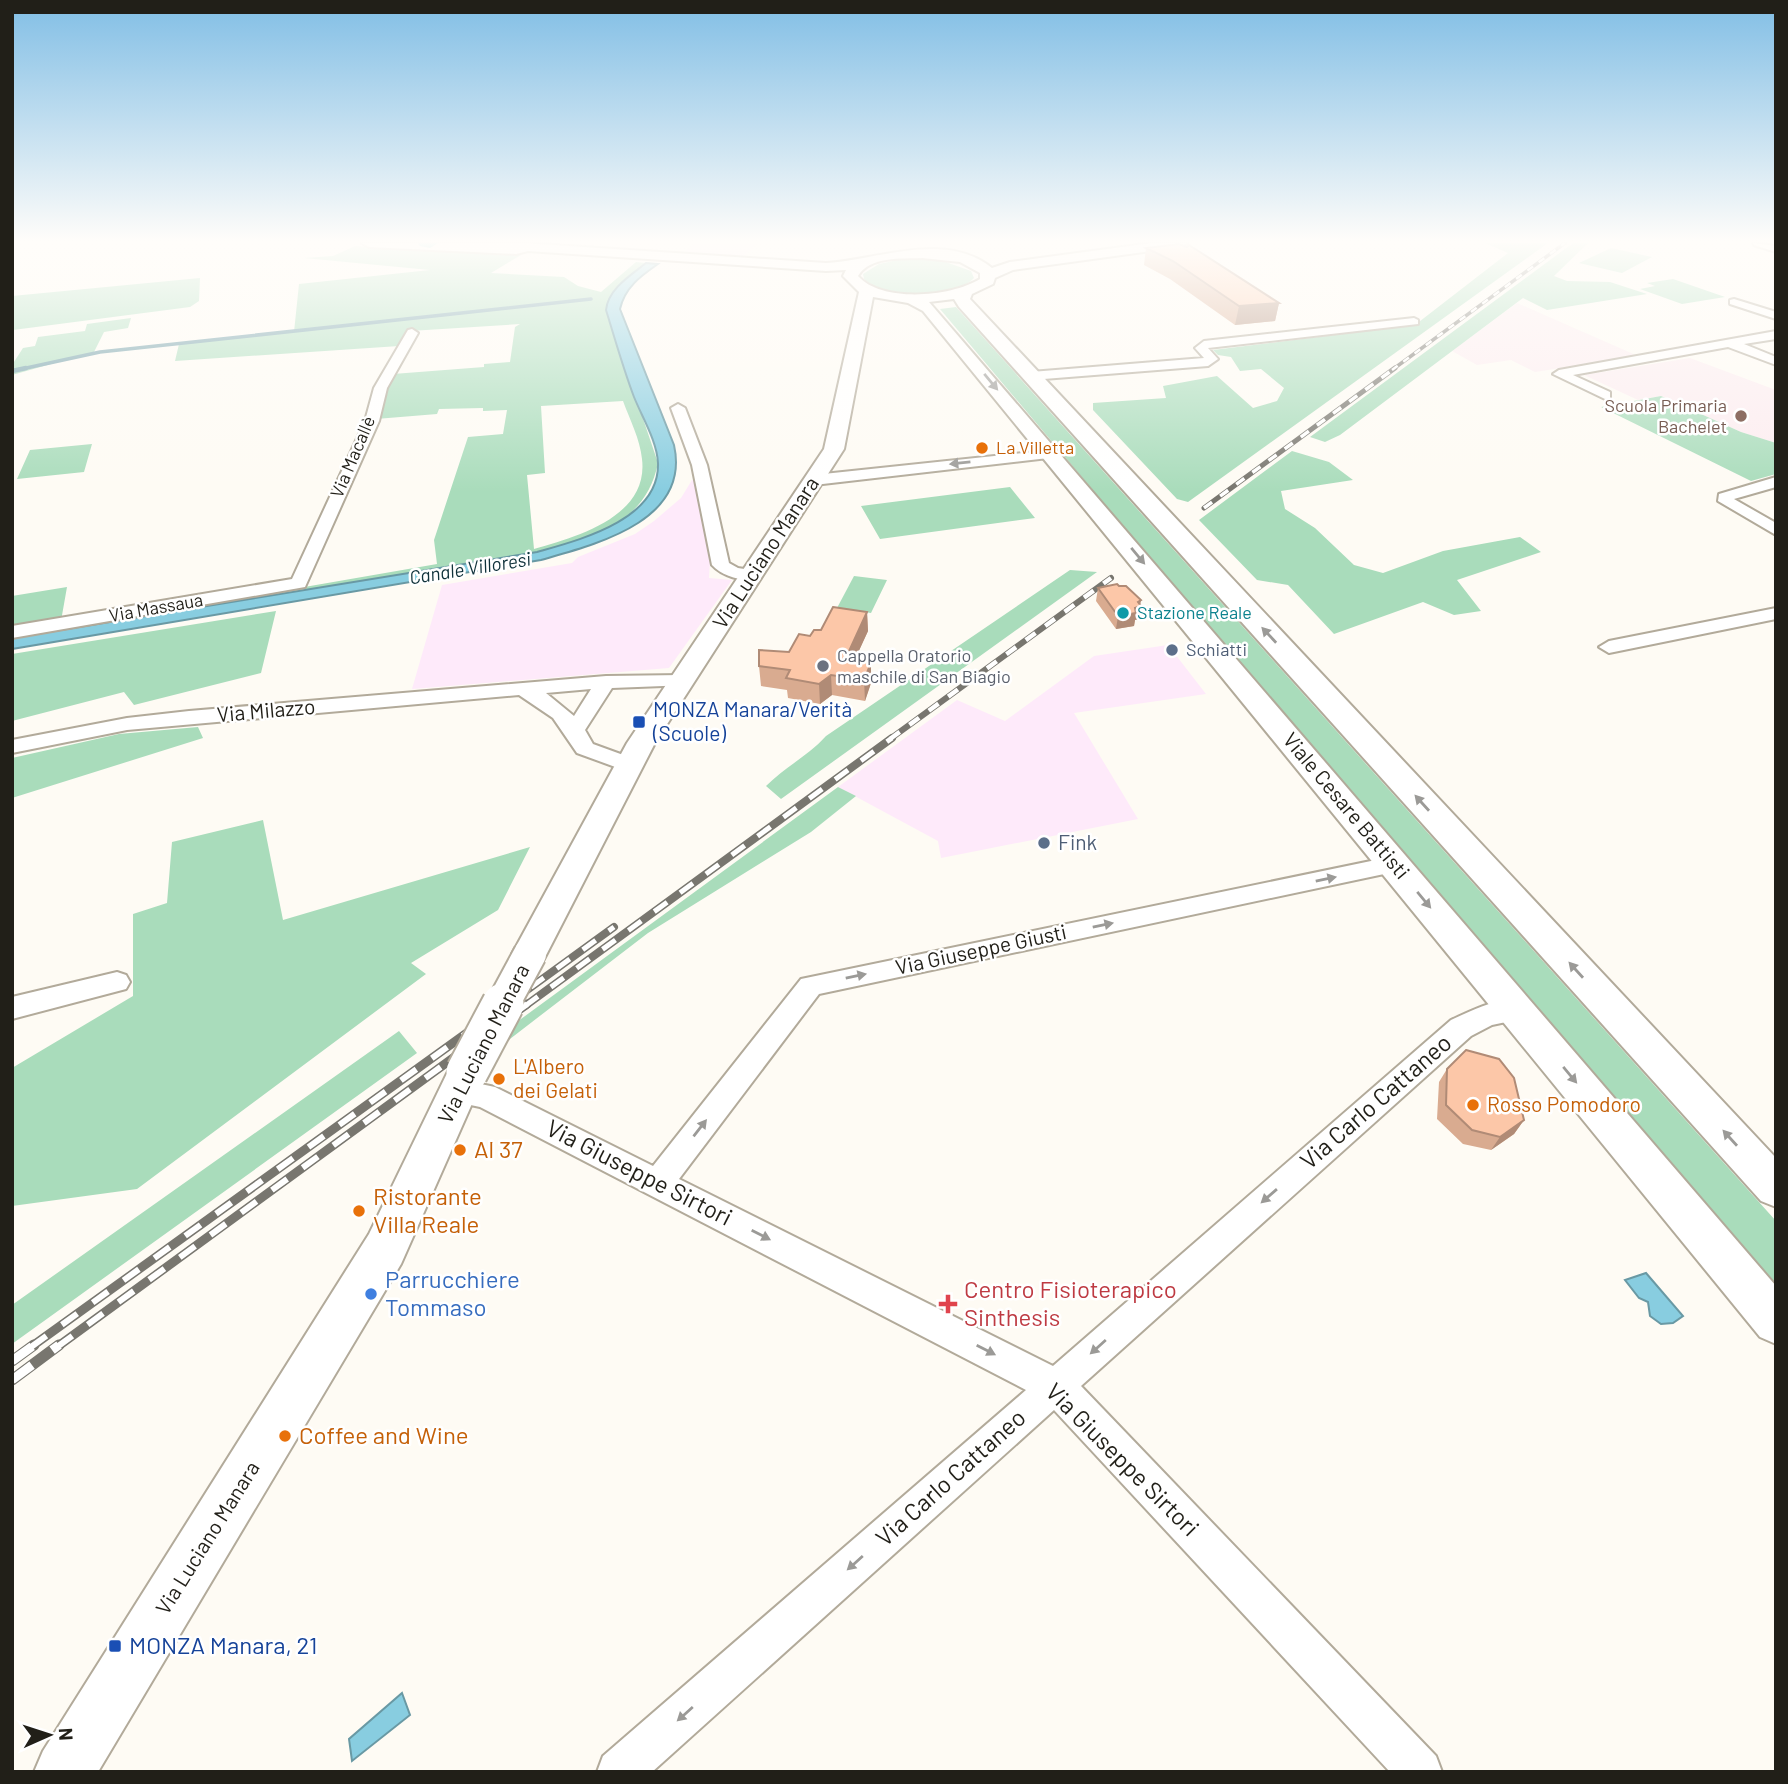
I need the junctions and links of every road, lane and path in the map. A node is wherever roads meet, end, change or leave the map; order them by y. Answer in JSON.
{"nodes":[{"id":1,"x":860,"y":326,"type":"edge"},
{"id":2,"x":944,"y":326,"type":"edge"},
{"id":3,"x":985,"y":326,"type":"edge"},
{"id":4,"x":1376,"y":326,"type":"edge"},
{"id":5,"x":412,"y":333,"type":"dead end"},
{"id":6,"x":1776,"y":335,"type":"edge"},
{"id":7,"x":1729,"y":343,"type":"junction"},
{"id":8,"x":1776,"y":361,"type":"edge"},
{"id":9,"x":1031,"y":376,"type":"junction"},
{"id":10,"x":1605,"y":395,"type":"dead end"},
{"id":11,"x":678,"y":408,"type":"dead end"},
{"id":12,"x":1052,"y":454,"type":"junction"},
{"id":13,"x":814,"y":480,"type":"junction"},
{"id":14,"x":1776,"y":482,"type":"edge"},
{"id":15,"x":1776,"y":530,"type":"edge"},
{"id":16,"x":751,"y":575,"type":"junction"},
{"id":17,"x":299,"y":583,"type":"joint"},
{"id":18,"x":1776,"y":612,"type":"edge"},
{"id":19,"x":12,"y":632,"type":"edge"},
{"id":20,"x":1609,"y":647,"type":"dead end"},
{"id":21,"x":682,"y":681,"type":"junction"},
{"id":22,"x":606,"y":682,"type":"junction"},
{"id":23,"x":522,"y":690,"type":"junction"},
{"id":24,"x":578,"y":734,"type":"junction"},
{"id":25,"x":12,"y":747,"type":"edge"},
{"id":26,"x":635,"y":754,"type":"junction"},
{"id":27,"x":1395,"y":864,"type":"junction"},
{"id":28,"x":117,"y":982,"type":"dead end"},
{"id":29,"x":12,"y":1008,"type":"edge"},
{"id":30,"x":1515,"y":1010,"type":"junction"},
{"id":31,"x":462,"y":1082,"type":"junction"},
{"id":32,"x":659,"y":1182,"type":"junction"},
{"id":33,"x":1776,"y":1188,"type":"edge"},
{"id":34,"x":1776,"y":1321,"type":"edge"},
{"id":35,"x":1055,"y":1386,"type":"junction"},
{"id":36,"x":64,"y":1772,"type":"edge"},
{"id":37,"x":619,"y":1772,"type":"edge"},
{"id":38,"x":1420,"y":1772,"type":"edge"}],
"edges":[{"from":1,"to":13,"type":"main road","name":"Via Luciano Manara"},
{"from":2,"to":12,"type":"main road","name":"Viale Cesare Battisti","one_way":true},
{"from":3,"to":9,"type":"main road"},
{"from":4,"to":9,"type":"street"},
{"from":5,"to":17,"type":"street","name":"Via Macallè"},
{"from":6,"to":7,"type":"street"},
{"from":7,"to":8,"type":"street"},
{"from":7,"to":10,"type":"street"},
{"from":33,"to":9,"type":"main road","one_way":true},
{"from":11,"to":16,"type":"street"},
{"from":12,"to":13,"type":"street","one_way":true},
{"from":12,"to":27,"type":"main road","name":"Viale Cesare Battisti","one_way":true},
{"from":13,"to":16,"type":"main road","name":"Via Luciano Manara"},
{"from":14,"to":15,"type":"street"},
{"from":16,"to":21,"type":"main road","name":"Via Luciano Manara"},
{"from":17,"to":19,"type":"street","name":"Via Massaua"},
{"from":18,"to":20,"type":"street"},
{"from":21,"to":22,"type":"street","name":"Via Milazzo"},
{"from":21,"to":26,"type":"main road","name":"Via Luciano Manara"},
{"from":22,"to":23,"type":"street","name":"Via Milazzo"},
{"from":22,"to":24,"type":"street"},
{"from":23,"to":24,"type":"street","name":"Via Milazzo"},
{"from":23,"to":25,"type":"street","name":"Via Milazzo"},
{"from":24,"to":26,"type":"street"},
{"from":26,"to":31,"type":"main road","name":"Via Luciano Manara","bridge":true},
{"from":27,"to":30,"type":"main road","name":"Viale Cesare Battisti","one_way":true},
{"from":32,"to":27,"type":"street","name":"Via Giuseppe Giusti","one_way":true},
{"from":28,"to":29,"type":"street"},
{"from":30,"to":34,"type":"main road","name":"Viale Cesare Battisti","one_way":true},
{"from":30,"to":35,"type":"street","name":"Via Carlo Cattaneo","one_way":true},
{"from":31,"to":32,"type":"street","name":"Via Giuseppe Sirtori"},
{"from":31,"to":36,"type":"main road","name":"Via Luciano Manara"},
{"from":32,"to":35,"type":"street","name":"Via Giuseppe Sirtori","one_way":true},
{"from":35,"to":37,"type":"street","name":"Via Carlo Cattaneo","one_way":true},
{"from":35,"to":38,"type":"street","name":"Via Giuseppe Sirtori"}]}
